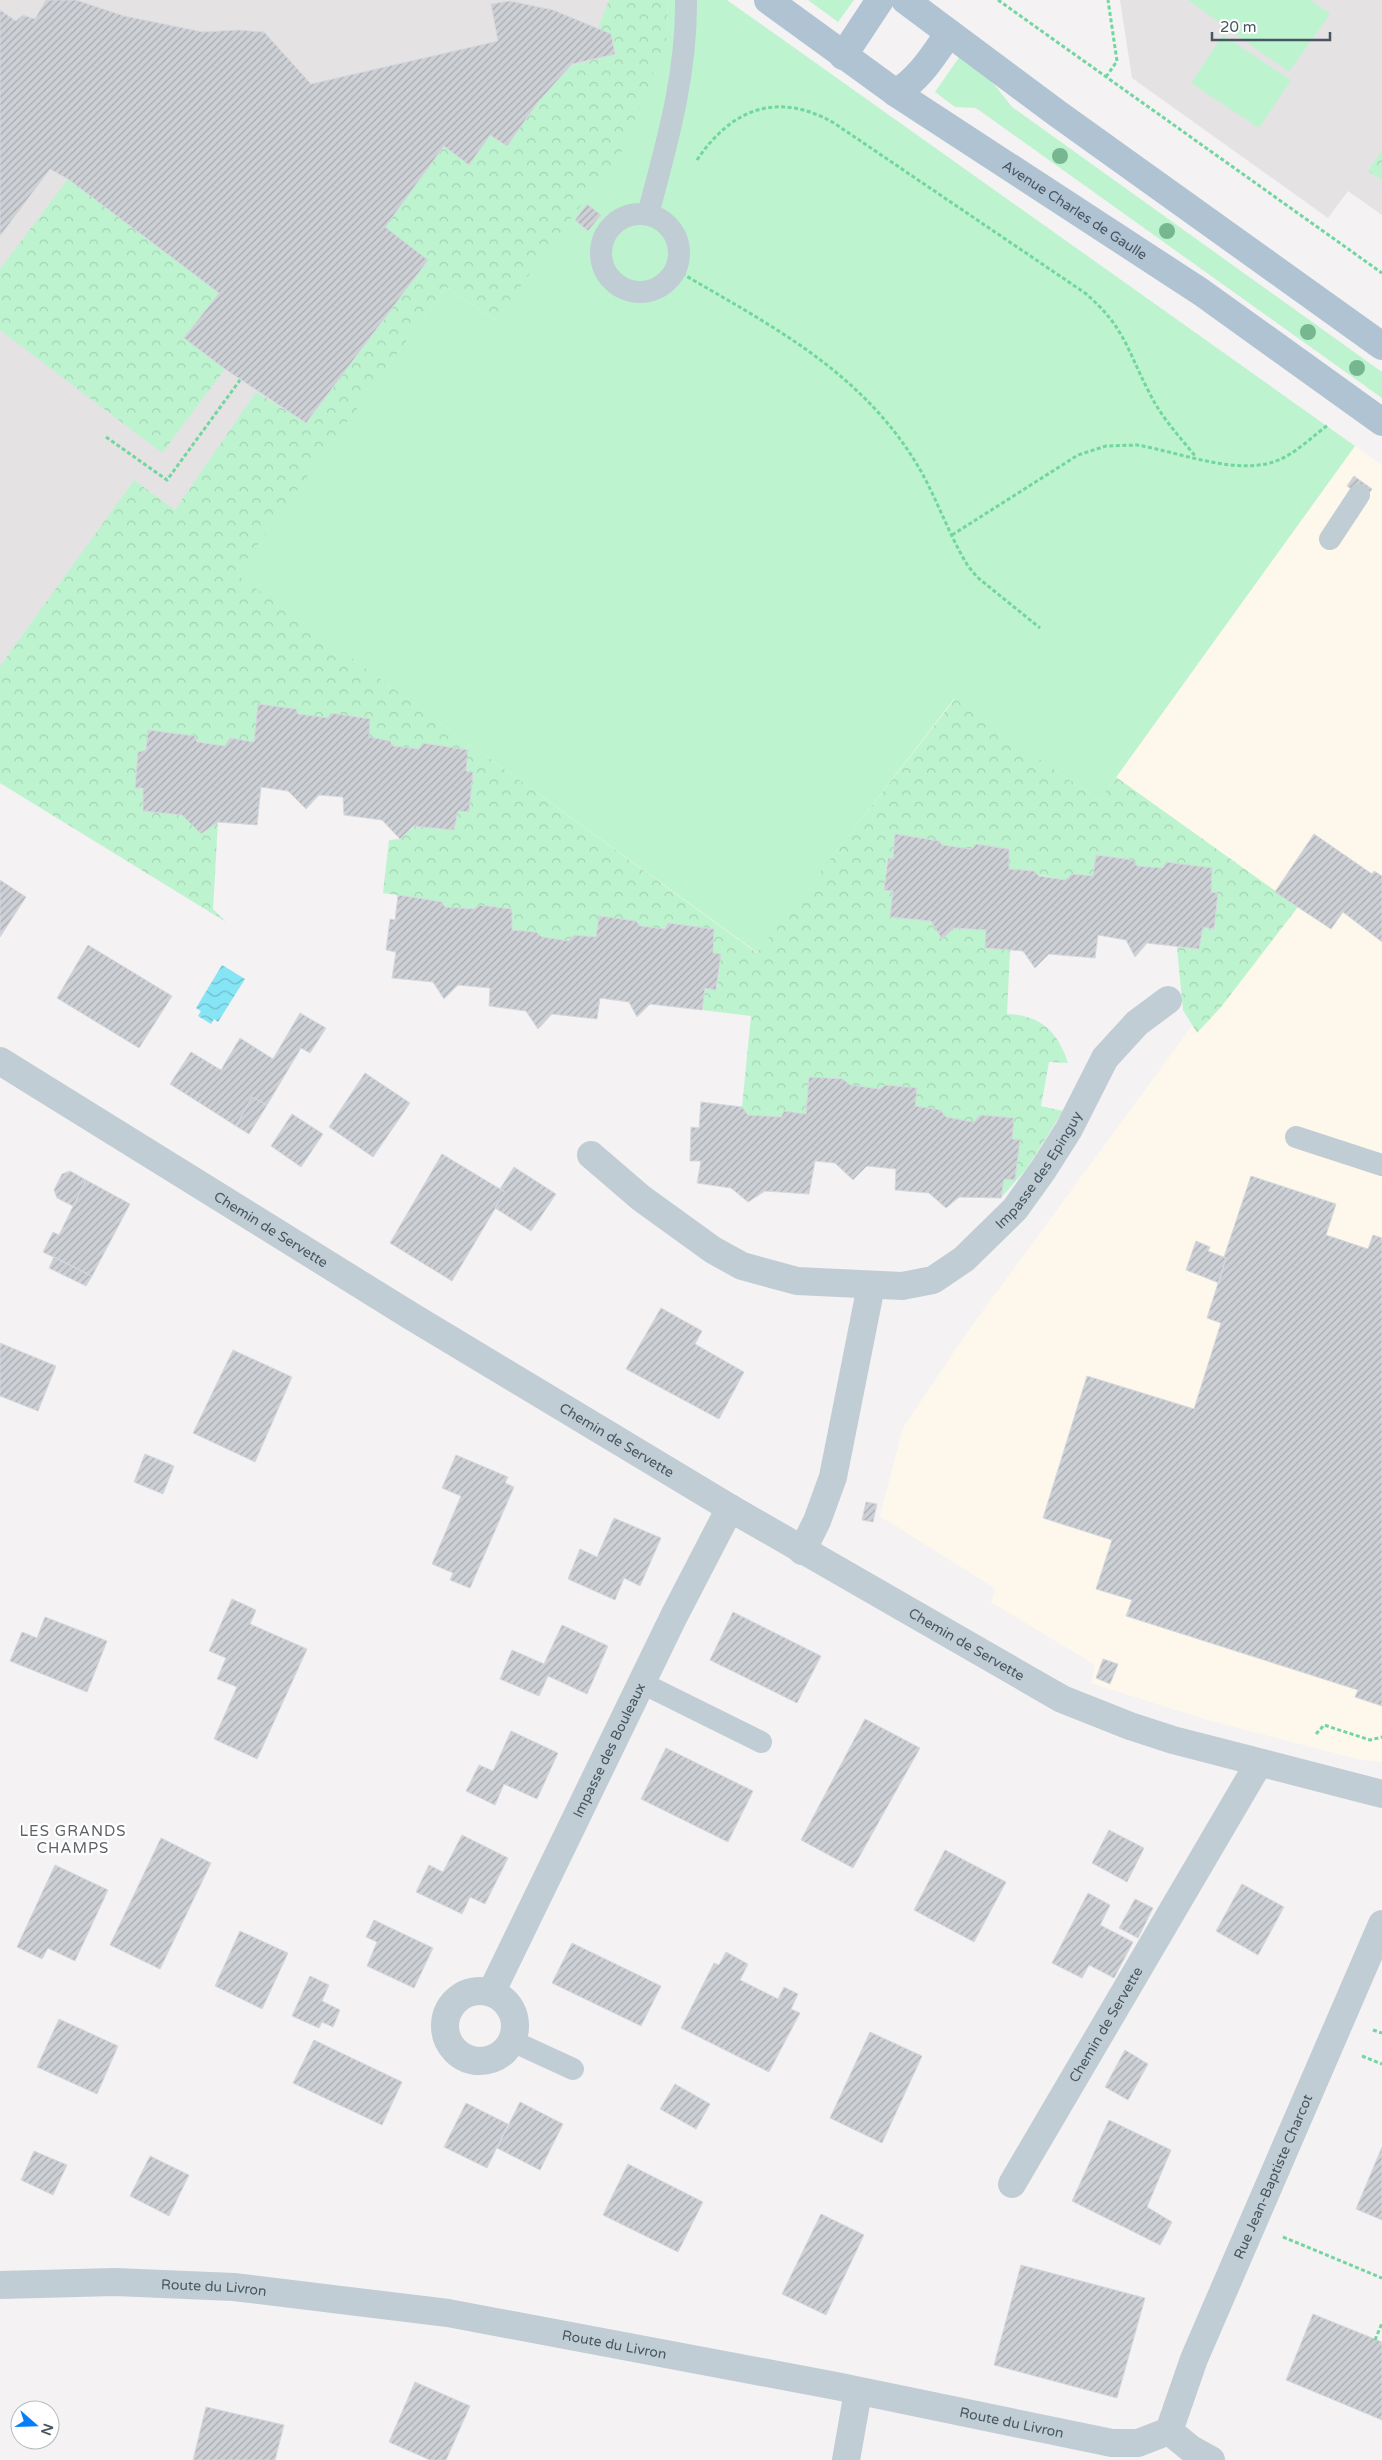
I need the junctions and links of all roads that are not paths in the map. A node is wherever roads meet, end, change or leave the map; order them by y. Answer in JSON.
{"nodes":[{"id":1,"x":686,"y":0,"type":"edge"},
{"id":2,"x":768,"y":0,"type":"edge"},
{"id":3,"x":880,"y":0,"type":"edge"},
{"id":4,"x":917,"y":4,"type":"edge"},
{"id":5,"x":949,"y":33,"type":"junction"},
{"id":6,"x":842,"y":56,"type":"junction"},
{"id":7,"x":896,"y":93,"type":"junction"},
{"id":8,"x":648,"y":214,"type":"junction"},
{"id":9,"x":1382,"y":346,"type":"edge"},
{"id":10,"x":1382,"y":422,"type":"edge"},
{"id":11,"x":1359,"y":495,"type":"dead end"},
{"id":12,"x":1330,"y":539,"type":"dead end"},
{"id":13,"x":1168,"y":1000,"type":"dead end"},
{"id":14,"x":0,"y":1061,"type":"edge"},
{"id":15,"x":1296,"y":1137,"type":"dead end"},
{"id":16,"x":591,"y":1155,"type":"dead end"},
{"id":17,"x":1382,"y":1165,"type":"edge"},
{"id":18,"x":871,"y":1286,"type":"junction"},
{"id":19,"x":730,"y":1508,"type":"junction"},
{"id":20,"x":802,"y":1551,"type":"junction"},
{"id":21,"x":642,"y":1683,"type":"junction"},
{"id":22,"x":761,"y":1742,"type":"dead end"},
{"id":23,"x":1259,"y":1763,"type":"junction"},
{"id":24,"x":1382,"y":1794,"type":"edge"},
{"id":25,"x":1382,"y":1924,"type":"edge"},
{"id":26,"x":490,"y":1993,"type":"junction"},
{"id":27,"x":512,"y":2041,"type":"junction"},
{"id":28,"x":573,"y":2069,"type":"dead end"},
{"id":29,"x":1012,"y":2184,"type":"dead end"},
{"id":30,"x":0,"y":2284,"type":"edge"},
{"id":31,"x":858,"y":2392,"type":"junction"},
{"id":32,"x":1169,"y":2431,"type":"junction"},
{"id":33,"x":846,"y":2460,"type":"edge"},
{"id":34,"x":1211,"y":2460,"type":"edge"}],
"edges":[{"from":1,"to":8,"type":"lane"},
{"from":2,"to":6,"type":"main road","name":"Avenue Charles de Gaulle"},
{"from":3,"to":6,"type":"main road"},
{"from":4,"to":5,"type":"main road"},
{"from":5,"to":7,"type":"main road"},
{"from":5,"to":9,"type":"main road"},
{"from":6,"to":7,"type":"main road","name":"Avenue Charles de Gaulle"},
{"from":7,"to":10,"type":"main road","name":"Avenue Charles de Gaulle"},
{"from":8,"to":8,"type":"lane"},
{"from":11,"to":12,"type":"lane"},
{"from":13,"to":18,"type":"street","name":"Impasse des Epinguy"},
{"from":14,"to":19,"type":"street","name":"Chemin de Servette"},
{"from":15,"to":17,"type":"lane"},
{"from":16,"to":18,"type":"street","name":"Impasse des Epinguy"},
{"from":18,"to":20,"type":"street"},
{"from":19,"to":20,"type":"street","name":"Chemin de Servette"},
{"from":19,"to":21,"type":"street","name":"Impasse des Bouleaux"},
{"from":20,"to":23,"type":"street","name":"Chemin de Servette"},
{"from":21,"to":22,"type":"lane"},
{"from":21,"to":26,"type":"street","name":"Impasse des Bouleaux"},
{"from":23,"to":24,"type":"street","name":"Chemin de Servette"},
{"from":23,"to":29,"type":"street","name":"Chemin de Servette"},
{"from":25,"to":32,"type":"street","name":"Rue Jean-Baptiste Charcot"},
{"from":26,"to":27,"type":"street"},
{"from":26,"to":27,"type":"street"},
{"from":27,"to":28,"type":"lane"},
{"from":30,"to":31,"type":"street","name":"Route du Livron"},
{"from":31,"to":32,"type":"street","name":"Route du Livron"},
{"from":31,"to":33,"type":"street"},
{"from":32,"to":34,"type":"street"}]}
